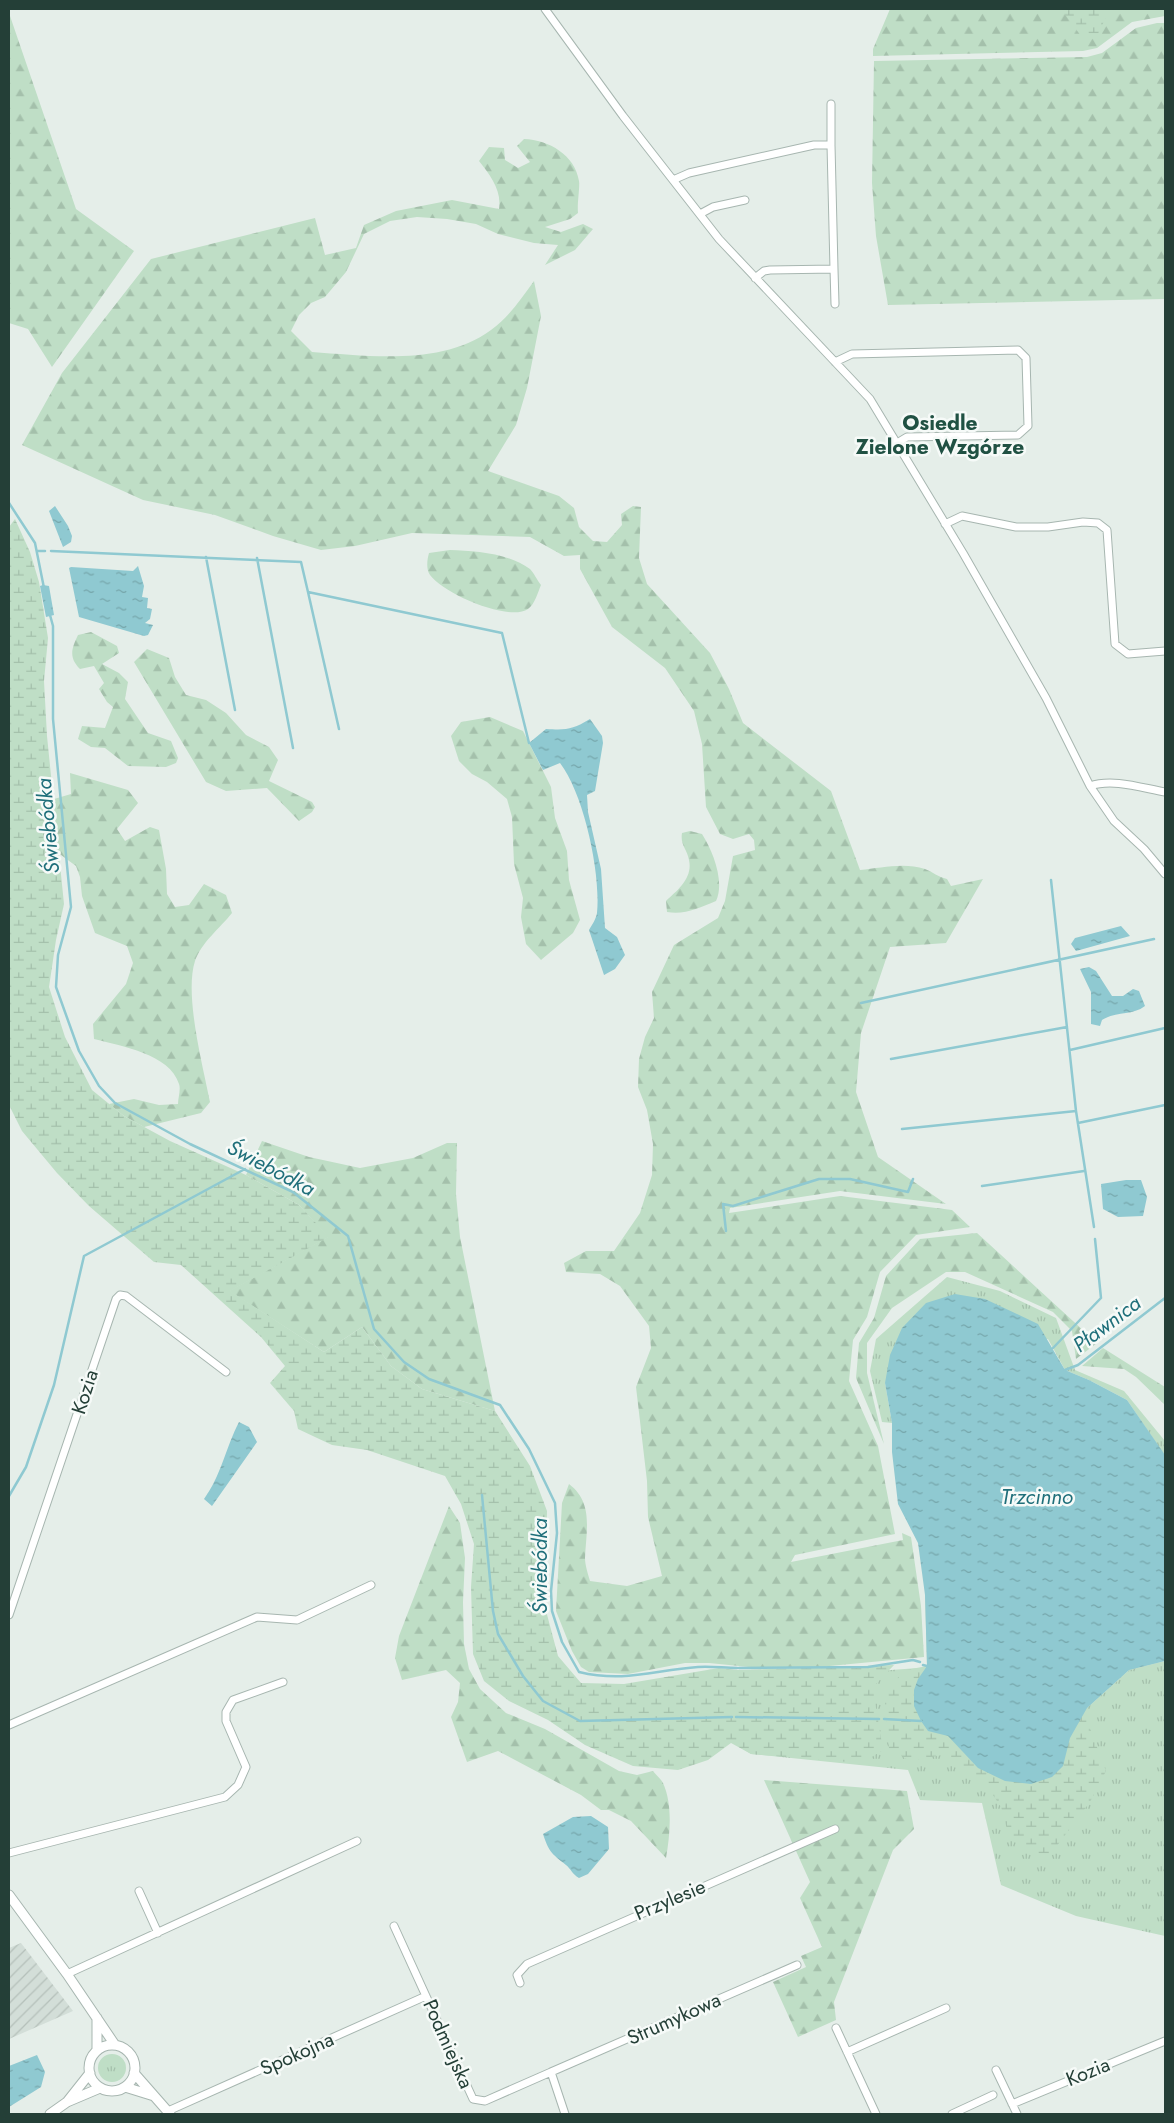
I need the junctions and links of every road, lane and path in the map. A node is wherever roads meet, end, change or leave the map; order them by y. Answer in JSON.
{"nodes":[{"id":1,"x":545,"y":9,"type":"edge"},
{"id":2,"x":831,"y":104,"type":"dead end"},
{"id":3,"x":831,"y":145,"type":"junction"},
{"id":4,"x":674,"y":180,"type":"junction"},
{"id":5,"x":745,"y":200,"type":"dead end"},
{"id":6,"x":700,"y":214,"type":"junction"},
{"id":7,"x":834,"y":269,"type":"junction"},
{"id":8,"x":756,"y":278,"type":"junction"},
{"id":9,"x":835,"y":304,"type":"dead end"},
{"id":10,"x":834,"y":362,"type":"junction"},
{"id":11,"x":897,"y":443,"type":"junction"},
{"id":12,"x":946,"y":524,"type":"junction"},
{"id":13,"x":1165,"y":651,"type":"edge"},
{"id":14,"x":1090,"y":786,"type":"junction"},
{"id":15,"x":1165,"y":792,"type":"edge"},
{"id":16,"x":1165,"y":874,"type":"edge"},
{"id":17,"x":226,"y":1372,"type":"dead end"},
{"id":18,"x":371,"y":1585,"type":"dead end"},
{"id":19,"x":9,"y":1615,"type":"edge"},
{"id":20,"x":284,"y":1682,"type":"dead end"},
{"id":21,"x":9,"y":1725,"type":"edge"},
{"id":22,"x":836,"y":1828,"type":"dead end"},
{"id":23,"x":357,"y":1841,"type":"dead end"},
{"id":24,"x":9,"y":1853,"type":"edge"},
{"id":25,"x":139,"y":1891,"type":"dead end"},
{"id":26,"x":9,"y":1895,"type":"edge"},
{"id":27,"x":394,"y":1926,"type":"dead end"},
{"id":28,"x":158,"y":1932,"type":"junction"},
{"id":29,"x":797,"y":1965,"type":"dead end"},
{"id":30,"x":67,"y":1974,"type":"junction"},
{"id":31,"x":520,"y":1983,"type":"dead end"},
{"id":32,"x":426,"y":1996,"type":"junction"},
{"id":33,"x":946,"y":2008,"type":"dead end"},
{"id":34,"x":97,"y":2018,"type":"junction"},
{"id":35,"x":836,"y":2028,"type":"dead end"},
{"id":36,"x":1165,"y":2041,"type":"edge"},
{"id":37,"x":115,"y":2045,"type":"junction"},
{"id":38,"x":97,"y":2050,"type":"junction"},
{"id":39,"x":847,"y":2052,"type":"junction"},
{"id":40,"x":996,"y":2070,"type":"dead end"},
{"id":41,"x":552,"y":2072,"type":"junction"},
{"id":42,"x":90,"y":2073,"type":"junction"},
{"id":43,"x":134,"y":2073,"type":"junction"},
{"id":44,"x":125,"y":2087,"type":"junction"},
{"id":45,"x":100,"y":2088,"type":"junction"},
{"id":46,"x":154,"y":2096,"type":"junction"},
{"id":47,"x":994,"y":2096,"type":"dead end"},
{"id":48,"x":66,"y":2102,"type":"junction"},
{"id":49,"x":1012,"y":2104,"type":"junction"},
{"id":50,"x":169,"y":2113,"type":"edge"},
{"id":51,"x":50,"y":2114,"type":"edge"},
{"id":52,"x":565,"y":2114,"type":"edge"},
{"id":53,"x":876,"y":2114,"type":"edge"},
{"id":54,"x":952,"y":2114,"type":"edge"},
{"id":55,"x":1016,"y":2114,"type":"edge"}],
"edges":[{"from":1,"to":4,"type":"street"},
{"from":2,"to":3,"type":"street"},
{"from":3,"to":4,"type":"street"},
{"from":3,"to":7,"type":"street"},
{"from":4,"to":6,"type":"street"},
{"from":5,"to":6,"type":"street"},
{"from":6,"to":8,"type":"street"},
{"from":7,"to":8,"type":"street"},
{"from":7,"to":9,"type":"street"},
{"from":8,"to":10,"type":"street"},
{"from":10,"to":11,"type":"street"},
{"from":10,"to":11,"type":"street"},
{"from":11,"to":12,"type":"street"},
{"from":12,"to":13,"type":"street"},
{"from":12,"to":14,"type":"street"},
{"from":14,"to":15,"type":"street"},
{"from":14,"to":16,"type":"street"},
{"from":17,"to":19,"type":"street","name":"Kozia"},
{"from":18,"to":21,"type":"street"},
{"from":20,"to":24,"type":"street"},
{"from":22,"to":31,"type":"street","name":"Przylesie"},
{"from":23,"to":28,"type":"street"},
{"from":25,"to":28,"type":"street"},
{"from":26,"to":30,"type":"street"},
{"from":27,"to":32,"type":"street","name":"Podmiejska"},
{"from":28,"to":30,"type":"street"},
{"from":29,"to":41,"type":"street","name":"Strumykowa"},
{"from":30,"to":34,"type":"street"},
{"from":32,"to":41,"type":"street","name":"Podmiejska"},
{"from":32,"to":50,"type":"street","name":"Spokojna"},
{"from":33,"to":39,"type":"street"},
{"from":34,"to":37,"type":"street"},
{"from":34,"to":38,"type":"street"},
{"from":35,"to":39,"type":"street"},
{"from":36,"to":49,"type":"street","name":"Kozia"},
{"from":37,"to":38,"type":"street"},
{"from":37,"to":43,"type":"street"},
{"from":38,"to":42,"type":"street"},
{"from":39,"to":53,"type":"street"},
{"from":40,"to":49,"type":"street"},
{"from":41,"to":52,"type":"street"},
{"from":42,"to":45,"type":"street"},
{"from":42,"to":48,"type":"street"},
{"from":43,"to":44,"type":"street"},
{"from":43,"to":46,"type":"street"},
{"from":44,"to":45,"type":"street"},
{"from":44,"to":46,"type":"street"},
{"from":45,"to":48,"type":"street"},
{"from":46,"to":50,"type":"street"},
{"from":47,"to":54,"type":"street"},
{"from":48,"to":51,"type":"street"},
{"from":49,"to":55,"type":"street"}]}
